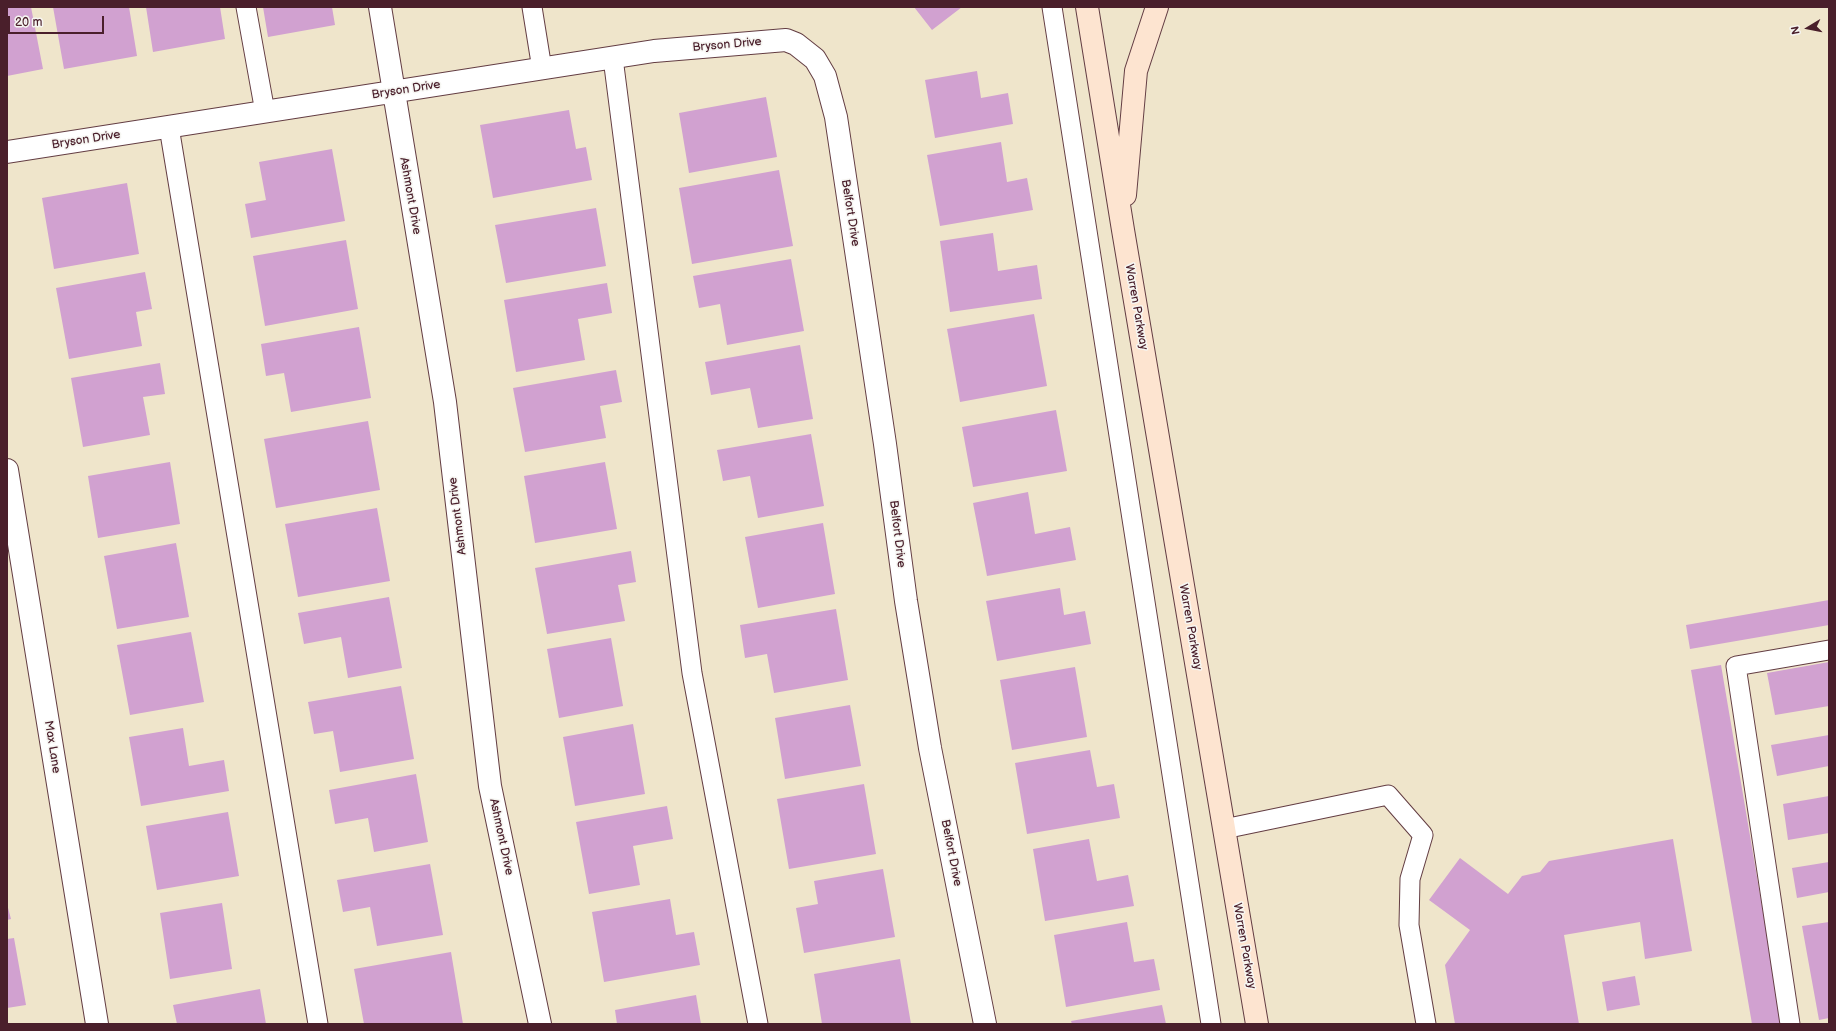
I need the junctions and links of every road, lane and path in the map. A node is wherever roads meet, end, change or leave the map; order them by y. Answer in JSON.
{"nodes":[{"id":1,"x":246,"y":7,"type":"edge"},
{"id":2,"x":380,"y":7,"type":"edge"},
{"id":3,"x":532,"y":7,"type":"edge"},
{"id":4,"x":1052,"y":7,"type":"edge"},
{"id":5,"x":1087,"y":7,"type":"edge"},
{"id":6,"x":1157,"y":7,"type":"edge"},
{"id":7,"x":804,"y":50,"type":"joint"},
{"id":8,"x":612,"y":58,"type":"junction"},
{"id":9,"x":542,"y":69,"type":"junction"},
{"id":10,"x":393,"y":92,"type":"junction"},
{"id":11,"x":265,"y":112,"type":"junction"},
{"id":12,"x":169,"y":127,"type":"junction"},
{"id":13,"x":7,"y":152,"type":"edge"},
{"id":14,"x":1123,"y":230,"type":"junction"},
{"id":15,"x":7,"y":470,"type":"edge"},
{"id":16,"x":1829,"y":650,"type":"edge"},
{"id":17,"x":1224,"y":829,"type":"junction"},
{"id":18,"x":97,"y":1024,"type":"edge"},
{"id":19,"x":318,"y":1024,"type":"edge"},
{"id":20,"x":540,"y":1024,"type":"edge"},
{"id":21,"x":758,"y":1024,"type":"edge"},
{"id":22,"x":984,"y":1024,"type":"edge"},
{"id":23,"x":1211,"y":1024,"type":"edge"},
{"id":24,"x":1257,"y":1024,"type":"edge"},
{"id":25,"x":1426,"y":1024,"type":"edge"},
{"id":26,"x":1790,"y":1024,"type":"edge"}],
"edges":[{"from":1,"to":11,"type":"lane"},
{"from":2,"to":10,"type":"street","name":"Ashmont Drive"},
{"from":3,"to":9,"type":"lane"},
{"from":4,"to":23,"type":"lane"},
{"from":5,"to":14,"type":"main road","name":"Warren Parkway"},
{"from":6,"to":14,"type":"main road","name":"Warren Parkway"},
{"from":7,"to":8,"type":"street","name":"Bryson Drive"},
{"from":7,"to":22,"type":"street","name":"Belfort Drive"},
{"from":8,"to":9,"type":"street","name":"Bryson Drive"},
{"from":8,"to":21,"type":"lane"},
{"from":9,"to":10,"type":"street","name":"Bryson Drive"},
{"from":10,"to":11,"type":"street","name":"Bryson Drive"},
{"from":10,"to":20,"type":"street","name":"Ashmont Drive"},
{"from":11,"to":12,"type":"street","name":"Bryson Drive"},
{"from":12,"to":13,"type":"street","name":"Bryson Drive"},
{"from":12,"to":19,"type":"lane"},
{"from":14,"to":17,"type":"main road","name":"Warren Parkway"},
{"from":15,"to":18,"type":"street","name":"Max Lane"},
{"from":16,"to":26,"type":"lane"},
{"from":17,"to":24,"type":"main road","name":"Warren Parkway"},
{"from":17,"to":25,"type":"lane"}]}
